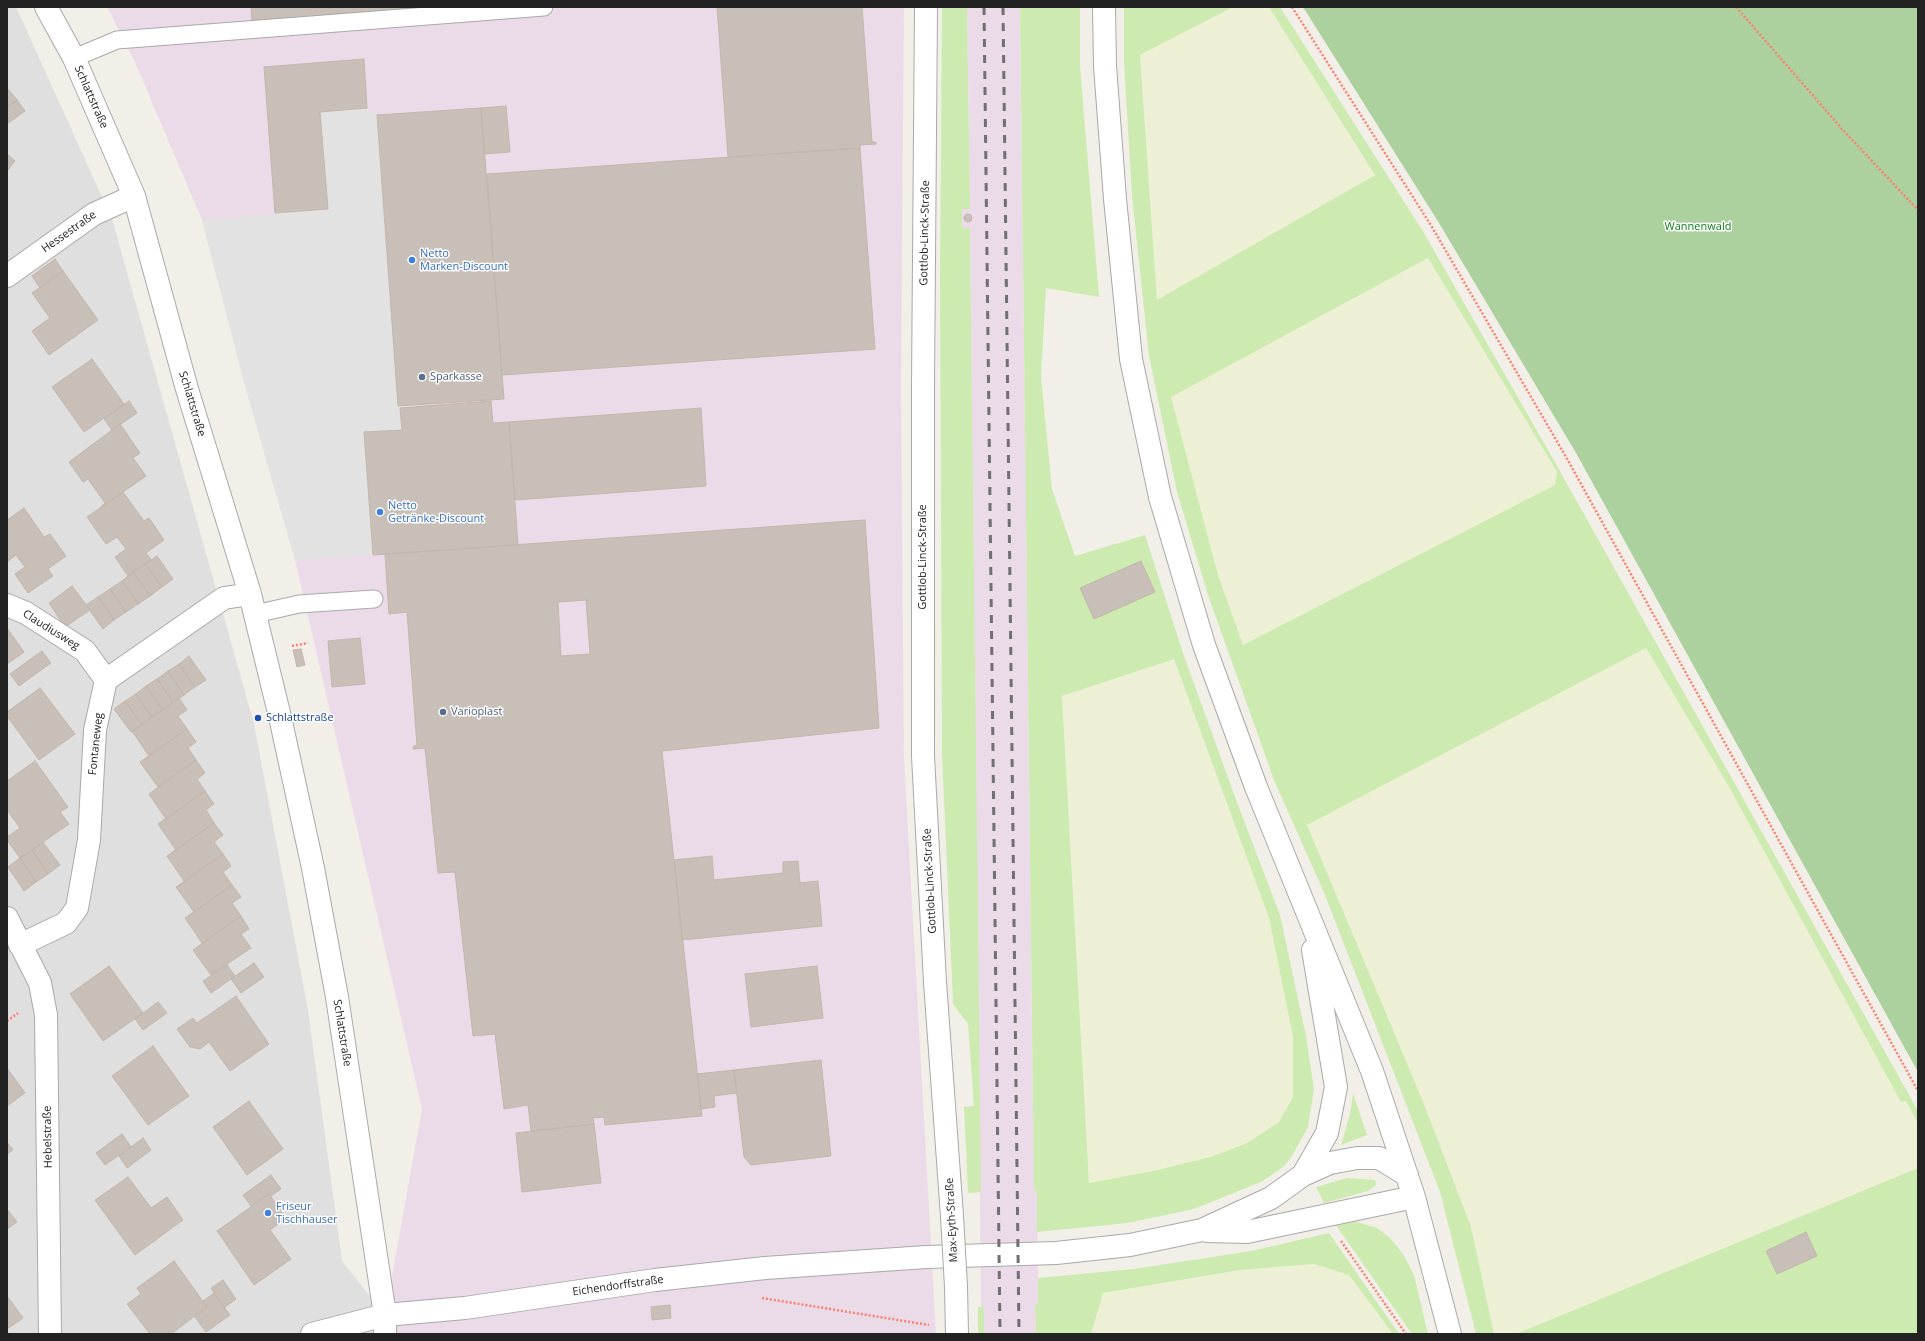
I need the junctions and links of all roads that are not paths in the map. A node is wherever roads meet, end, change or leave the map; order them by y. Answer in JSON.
{"nodes":[{"id":1,"x":46,"y":7,"type":"edge"},
{"id":2,"x":544,"y":7,"type":"edge"},
{"id":3,"x":926,"y":7,"type":"edge"},
{"id":4,"x":1104,"y":7,"type":"edge"},
{"id":5,"x":74,"y":58,"type":"junction"},
{"id":6,"x":134,"y":196,"type":"junction"},
{"id":7,"x":7,"y":276,"type":"edge"},
{"id":8,"x":374,"y":599,"type":"dead end"},
{"id":9,"x":7,"y":604,"type":"edge"},
{"id":10,"x":252,"y":604,"type":"junction"},
{"id":11,"x":106,"y":680,"type":"junction"},
{"id":12,"x":1304,"y":905,"type":"junction"},
{"id":13,"x":7,"y":918,"type":"edge"},
{"id":14,"x":13,"y":947,"type":"edge"},
{"id":15,"x":945,"y":1106,"type":"joint"},
{"id":16,"x":1303,"y":1175,"type":"junction"},
{"id":17,"x":1407,"y":1175,"type":"junction"},
{"id":18,"x":1414,"y":1197,"type":"junction"},
{"id":19,"x":1202,"y":1230,"type":"junction"},
{"id":20,"x":385,"y":1324,"type":"edge"},
{"id":21,"x":957,"y":1332,"type":"edge"},
{"id":22,"x":50,"y":1334,"type":"edge"},
{"id":23,"x":312,"y":1334,"type":"edge"},
{"id":24,"x":1450,"y":1334,"type":"edge"}],
"edges":[{"from":1,"to":5,"type":"street","name":"Schlattstraße"},
{"from":2,"to":5,"type":"lane"},
{"from":3,"to":15,"type":"street","name":"Gottlob-Linck-Straße"},
{"from":4,"to":12,"type":"street"},
{"from":5,"to":6,"type":"street","name":"Schlattstraße"},
{"from":6,"to":7,"type":"street","name":"Hessestraße"},
{"from":6,"to":10,"type":"street","name":"Schlattstraße"},
{"from":8,"to":10,"type":"lane"},
{"from":9,"to":11,"type":"street","name":"Claudiusweg"},
{"from":10,"to":11,"type":"street"},
{"from":10,"to":20,"type":"street","name":"Schlattstraße"},
{"from":11,"to":14,"type":"street","name":"Fontaneweg"},
{"from":12,"to":16,"type":"street"},
{"from":12,"to":17,"type":"street"},
{"from":13,"to":14,"type":"street","name":"Hebelstraße"},
{"from":14,"to":22,"type":"street","name":"Hebelstraße"},
{"from":15,"to":21,"type":"street","name":"Max-Eyth-Straße","bridge":true},
{"from":16,"to":17,"type":"street"},
{"from":16,"to":19,"type":"street"},
{"from":17,"to":18,"type":"street"},
{"from":18,"to":19,"type":"street"},
{"from":18,"to":24,"type":"street"},
{"from":19,"to":20,"type":"street","name":"Eichendorffstraße"},
{"from":20,"to":23,"type":"street","name":"Eichendorffstraße"}]}
